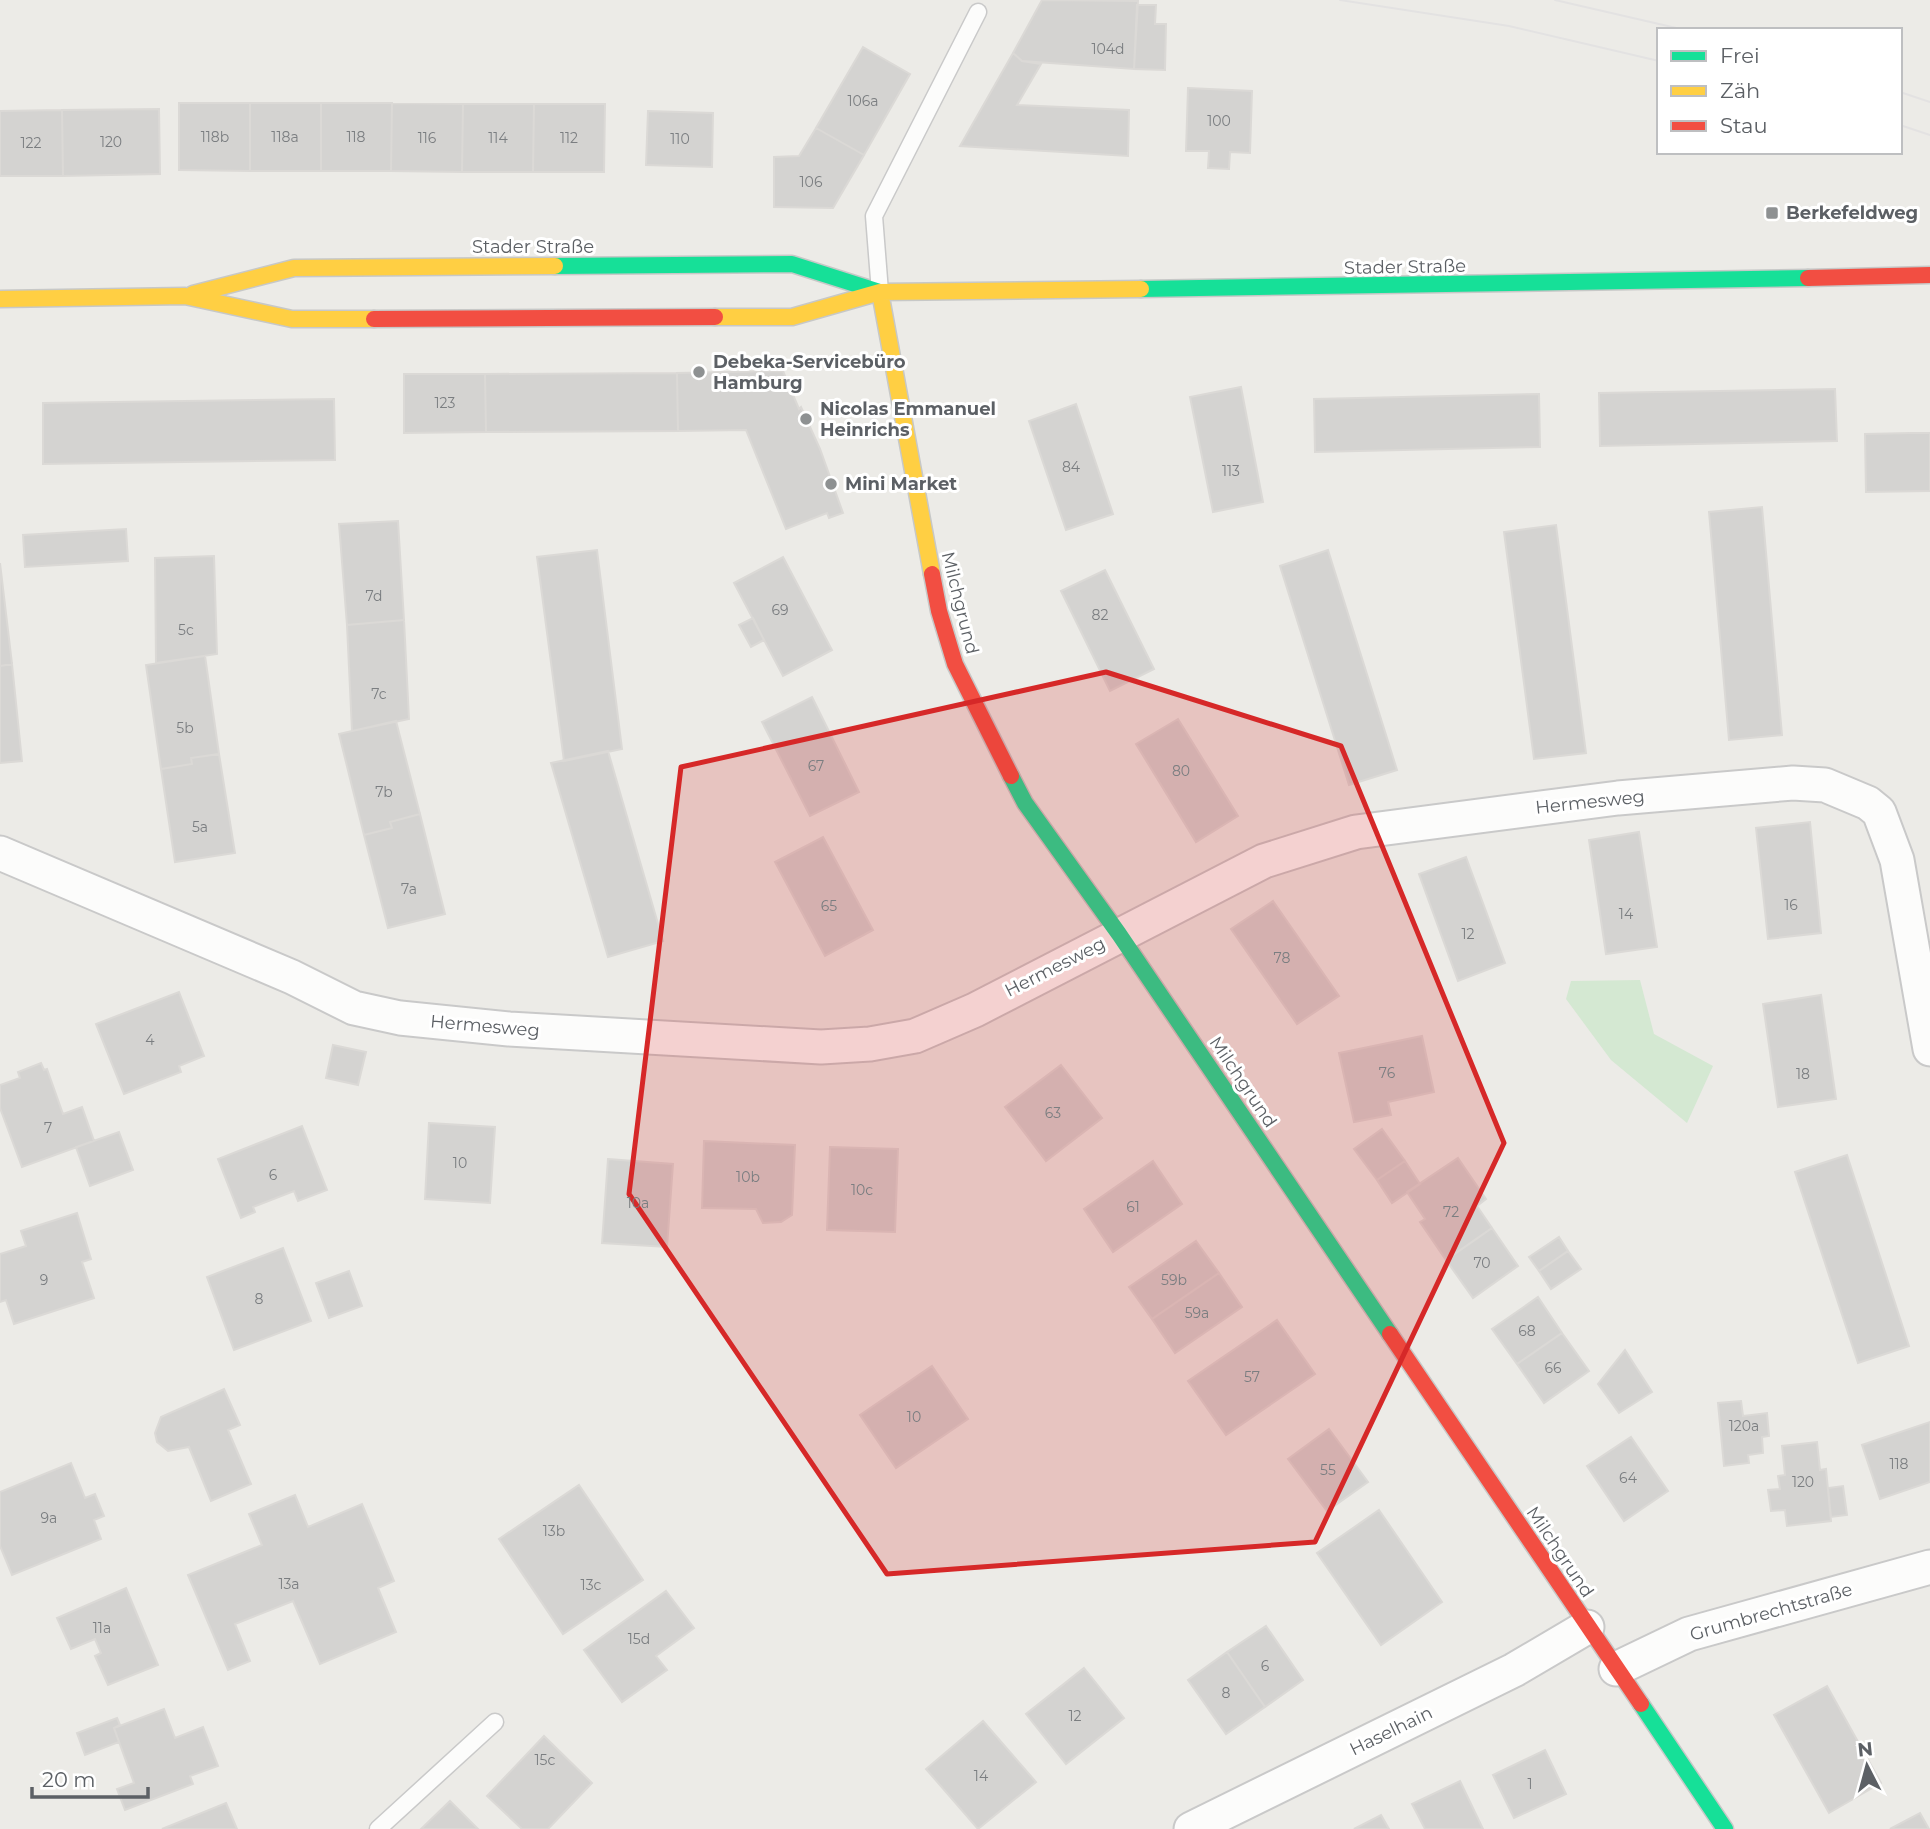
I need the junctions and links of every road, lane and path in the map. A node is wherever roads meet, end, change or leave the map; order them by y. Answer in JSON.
{"nodes":[{"id":1,"x":978,"y":12,"type":"dead end"},
{"id":2,"x":1930,"y":275,"type":"edge"},
{"id":3,"x":880,"y":292,"type":"junction"},
{"id":4,"x":185,"y":296,"type":"junction"},
{"id":5,"x":0,"y":299,"type":"edge"},
{"id":6,"x":0,"y":853,"type":"edge"},
{"id":7,"x":1119,"y":934,"type":"junction"},
{"id":8,"x":1930,"y":1049,"type":"edge"},
{"id":9,"x":1930,"y":1567,"type":"edge"},
{"id":10,"x":1587,"y":1628,"type":"junction"},
{"id":11,"x":1616,"y":1669,"type":"junction"},
{"id":12,"x":495,"y":1721,"type":"dead end"},
{"id":13,"x":378,"y":1829,"type":"edge"},
{"id":14,"x":1191,"y":1829,"type":"edge"},
{"id":15,"x":1725,"y":1829,"type":"edge"}],
"edges":[{"from":1,"to":3,"type":"lane"},
{"from":2,"to":3,"type":"main road","name":"Stader Straße"},
{"from":3,"to":4,"type":"main road","name":"Stader Straße"},
{"from":3,"to":4,"type":"main road","name":"Stader Straße"},
{"from":3,"to":7,"type":"main road","name":"Milchgrund"},
{"from":4,"to":5,"type":"main road","name":"Stader Straße"},
{"from":6,"to":7,"type":"street","name":"Hermesweg"},
{"from":7,"to":8,"type":"street","name":"Hermesweg"},
{"from":7,"to":10,"type":"main road","name":"Milchgrund"},
{"from":9,"to":11,"type":"street","name":"Grumbrechtstraße"},
{"from":10,"to":11,"type":"main road","name":"Milchgrund"},
{"from":10,"to":14,"type":"street","name":"Haselhain"},
{"from":11,"to":15,"type":"main road","name":"Milchgrund"},
{"from":12,"to":13,"type":"lane"}]}
